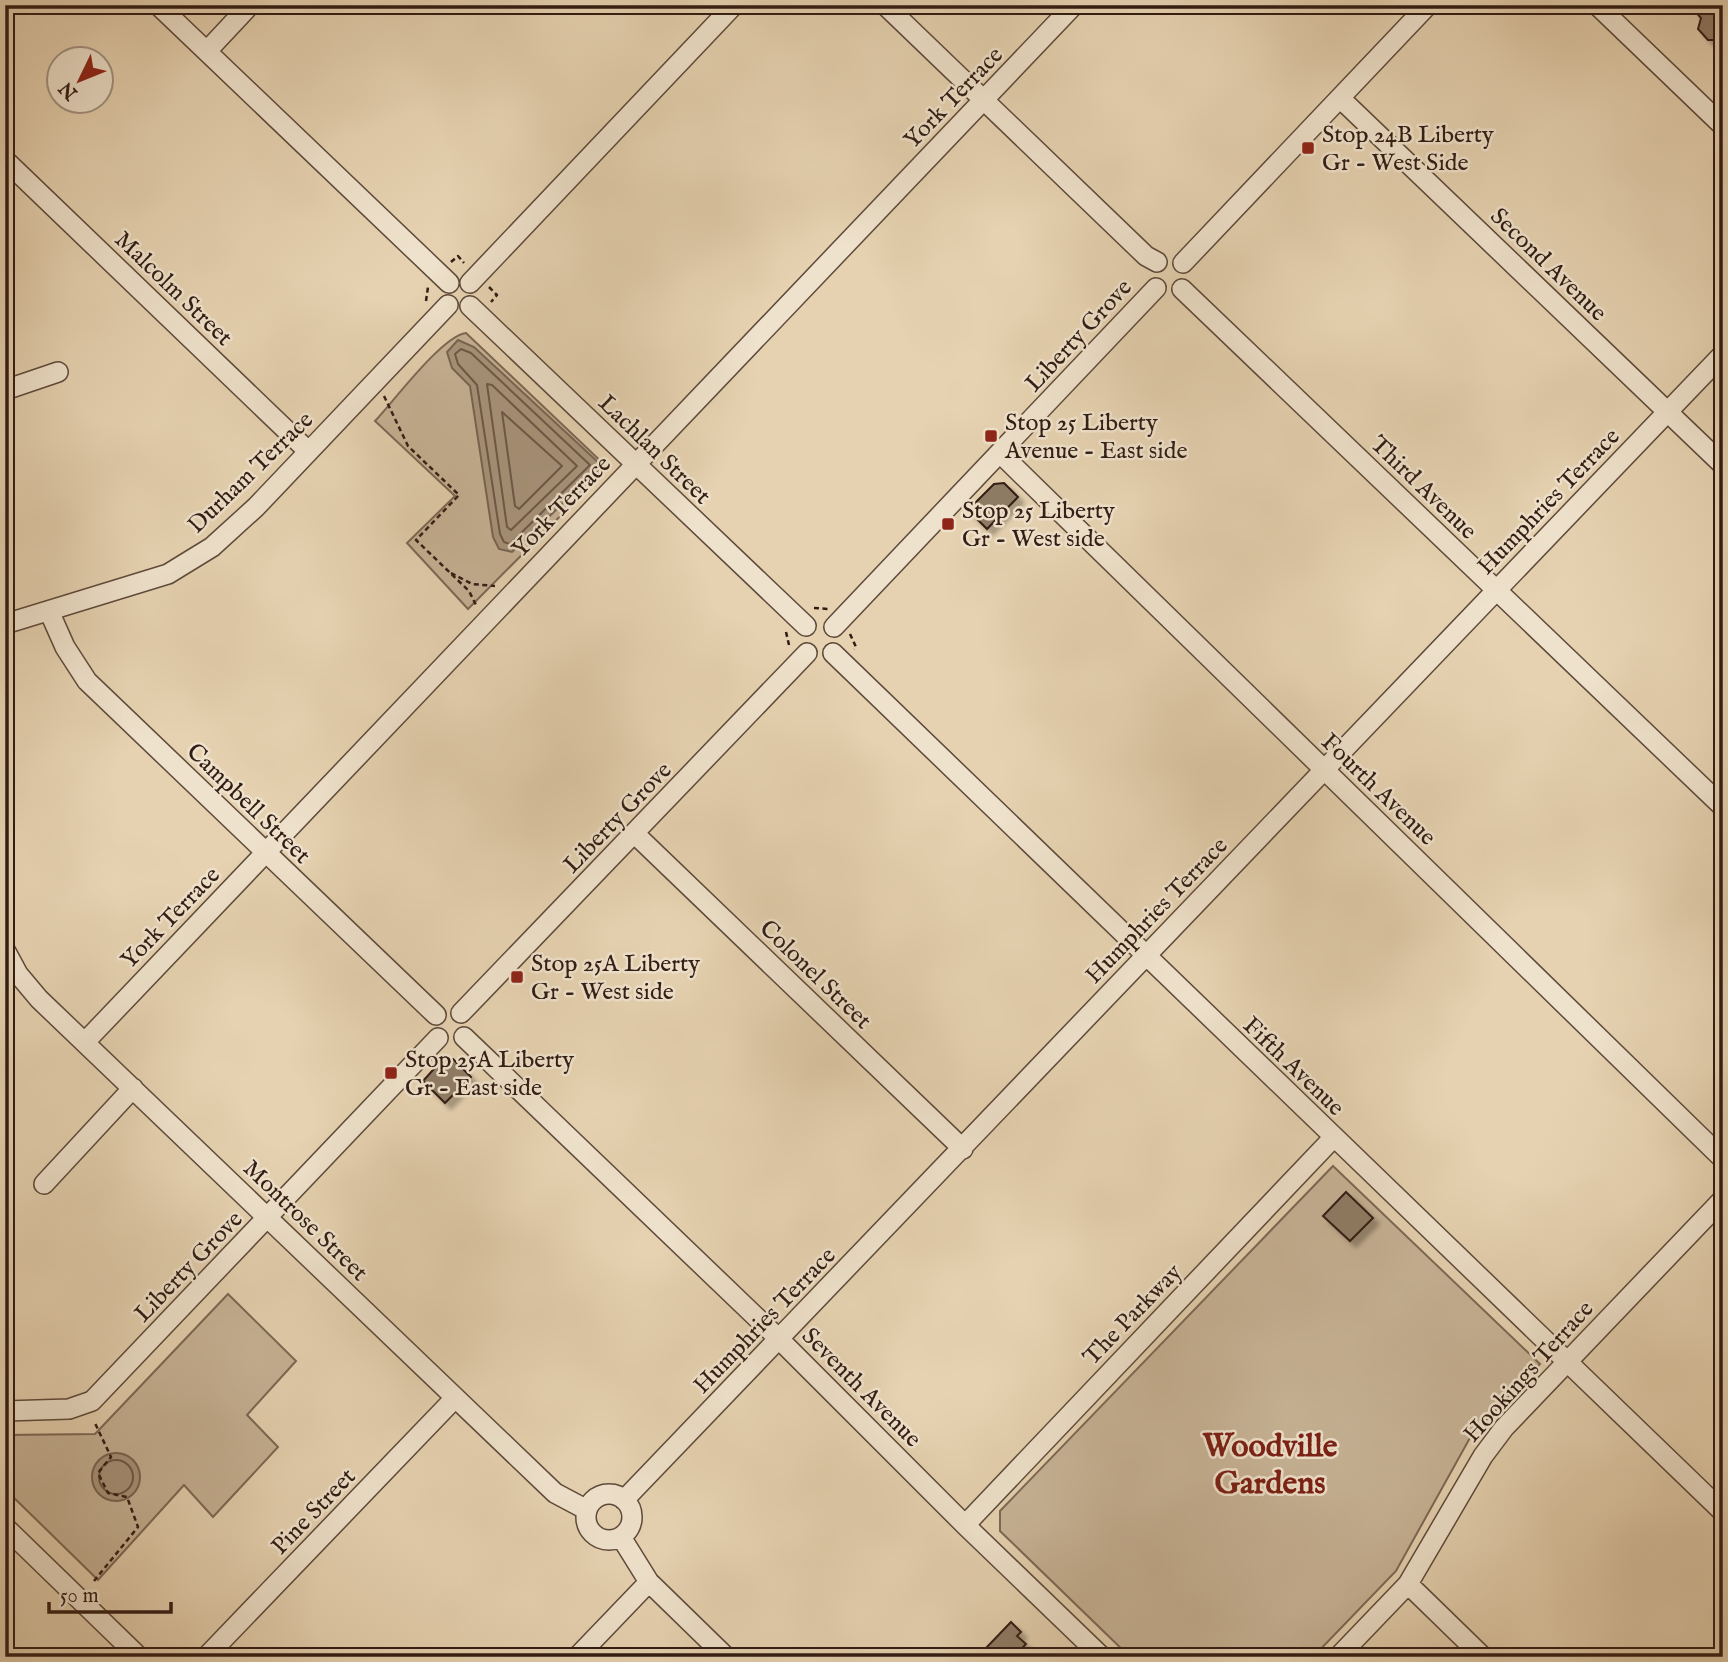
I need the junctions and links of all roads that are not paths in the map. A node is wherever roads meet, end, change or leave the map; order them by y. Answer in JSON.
{"nodes":[{"id":1,"x":158,"y":5,"type":"edge"},
{"id":2,"x":250,"y":5,"type":"edge"},
{"id":3,"x":734,"y":5,"type":"edge"},
{"id":4,"x":885,"y":5,"type":"edge"},
{"id":5,"x":1074,"y":5,"type":"edge"},
{"id":6,"x":1428,"y":5,"type":"edge"},
{"id":7,"x":1597,"y":5,"type":"edge"},
{"id":8,"x":207,"y":51,"type":"junction"},
{"id":9,"x":1341,"y":99,"type":"junction"},
{"id":10,"x":984,"y":101,"type":"junction"},
{"id":11,"x":1723,"y":125,"type":"edge"},
{"id":12,"x":5,"y":160,"type":"edge"},
{"id":13,"x":1157,"y":262,"type":"junction"},
{"id":14,"x":1183,"y":263,"type":"junction"},
{"id":15,"x":449,"y":283,"type":"junction"},
{"id":16,"x":470,"y":283,"type":"junction"},
{"id":17,"x":1156,"y":288,"type":"junction"},
{"id":18,"x":1182,"y":289,"type":"junction"},
{"id":19,"x":448,"y":305,"type":"junction"},
{"id":20,"x":470,"y":306,"type":"junction"},
{"id":21,"x":1723,"y":354,"type":"edge"},
{"id":22,"x":58,"y":372,"type":"dead end"},
{"id":23,"x":5,"y":390,"type":"edge"},
{"id":24,"x":1667,"y":412,"type":"junction"},
{"id":25,"x":308,"y":451,"type":"junction"},
{"id":26,"x":1001,"y":454,"type":"junction"},
{"id":27,"x":635,"y":464,"type":"junction"},
{"id":28,"x":1723,"y":465,"type":"edge"},
{"id":29,"x":1497,"y":590,"type":"junction"},
{"id":30,"x":49,"y":611,"type":"junction"},
{"id":31,"x":5,"y":624,"type":"edge"},
{"id":32,"x":806,"y":626,"type":"junction"},
{"id":33,"x":834,"y":628,"type":"junction"},
{"id":34,"x":807,"y":653,"type":"junction"},
{"id":35,"x":833,"y":653,"type":"junction"},
{"id":36,"x":1324,"y":769,"type":"junction"},
{"id":37,"x":1723,"y":807,"type":"edge"},
{"id":38,"x":635,"y":834,"type":"junction"},
{"id":39,"x":265,"y":852,"type":"junction"},
{"id":40,"x":5,"y":950,"type":"edge"},
{"id":41,"x":1146,"y":957,"type":"junction"},
{"id":42,"x":461,"y":1013,"type":"junction"},
{"id":43,"x":436,"y":1015,"type":"junction"},
{"id":44,"x":464,"y":1037,"type":"junction"},
{"id":45,"x":438,"y":1038,"type":"junction"},
{"id":46,"x":85,"y":1042,"type":"junction"},
{"id":47,"x":133,"y":1088,"type":"junction"},
{"id":48,"x":1334,"y":1137,"type":"junction"},
{"id":49,"x":963,"y":1149,"type":"junction"},
{"id":50,"x":1723,"y":1159,"type":"edge"},
{"id":51,"x":44,"y":1184,"type":"dead end"},
{"id":52,"x":1723,"y":1199,"type":"edge"},
{"id":53,"x":268,"y":1217,"type":"junction"},
{"id":54,"x":779,"y":1339,"type":"junction"},
{"id":55,"x":1566,"y":1361,"type":"junction"},
{"id":56,"x":455,"y":1398,"type":"junction"},
{"id":57,"x":5,"y":1411,"type":"edge"},
{"id":58,"x":624,"y":1500,"type":"junction"},
{"id":59,"x":587,"y":1510,"type":"junction"},
{"id":60,"x":1723,"y":1512,"type":"edge"},
{"id":61,"x":965,"y":1525,"type":"junction"},
{"id":62,"x":5,"y":1527,"type":"edge"},
{"id":63,"x":621,"y":1536,"type":"junction"},
{"id":64,"x":649,"y":1582,"type":"junction"},
{"id":65,"x":1408,"y":1584,"type":"junction"},
{"id":66,"x":139,"y":1657,"type":"edge"},
{"id":67,"x":206,"y":1657,"type":"edge"},
{"id":68,"x":577,"y":1657,"type":"edge"},
{"id":69,"x":726,"y":1657,"type":"edge"},
{"id":70,"x":1102,"y":1657,"type":"edge"},
{"id":71,"x":1338,"y":1657,"type":"edge"},
{"id":72,"x":1483,"y":1657,"type":"edge"}],
"edges":[{"from":1,"to":8,"type":"street"},
{"from":2,"to":8,"type":"street"},
{"from":3,"to":16,"type":"street"},
{"from":4,"to":10,"type":"street"},
{"from":5,"to":10,"type":"street","name":"York Terrace"},
{"from":6,"to":9,"type":"street"},
{"from":7,"to":11,"type":"street"},
{"from":8,"to":15,"type":"street"},
{"from":9,"to":14,"type":"street"},
{"from":9,"to":24,"type":"street","name":"Second Avenue"},
{"from":10,"to":13,"type":"street"},
{"from":10,"to":27,"type":"street","name":"York Terrace"},
{"from":12,"to":25,"type":"street","name":"Malcolm Street"},
{"from":13,"to":14,"type":"street"},
{"from":13,"to":17,"type":"street"},
{"from":14,"to":18,"type":"street"},
{"from":15,"to":16,"type":"street"},
{"from":15,"to":19,"type":"street"},
{"from":16,"to":20,"type":"street"},
{"from":17,"to":18,"type":"street"},
{"from":17,"to":26,"type":"street","name":"Liberty Grove"},
{"from":18,"to":29,"type":"street","name":"Third Avenue"},
{"from":19,"to":20,"type":"street"},
{"from":19,"to":25,"type":"street","name":"Durham Terrace"},
{"from":20,"to":27,"type":"street","name":"Lachlan Street"},
{"from":21,"to":24,"type":"street","name":"Humphries Terrace"},
{"from":22,"to":23,"type":"street"},
{"from":24,"to":28,"type":"street","name":"Second Avenue"},
{"from":24,"to":29,"type":"street","name":"Humphries Terrace"},
{"from":25,"to":30,"type":"street","name":"Durham Terrace"},
{"from":26,"to":33,"type":"street","name":"Liberty Grove"},
{"from":26,"to":36,"type":"street","name":"Fourth Avenue"},
{"from":27,"to":32,"type":"street","name":"Lachlan Street"},
{"from":27,"to":39,"type":"street","name":"York Terrace"},
{"from":29,"to":36,"type":"street","name":"Humphries Terrace"},
{"from":29,"to":37,"type":"street","name":"Third Avenue"},
{"from":30,"to":31,"type":"street","name":"Durham Terrace"},
{"from":30,"to":39,"type":"street","name":"Campbell Street"},
{"from":32,"to":33,"type":"street"},
{"from":32,"to":34,"type":"street"},
{"from":33,"to":35,"type":"street"},
{"from":34,"to":35,"type":"street"},
{"from":34,"to":38,"type":"street","name":"Liberty Grove"},
{"from":35,"to":41,"type":"street","name":"Fifth Avenue"},
{"from":36,"to":41,"type":"street","name":"Humphries Terrace"},
{"from":36,"to":50,"type":"street","name":"Fourth Avenue"},
{"from":38,"to":42,"type":"street","name":"Liberty Grove"},
{"from":38,"to":49,"type":"street","name":"Colonel Street"},
{"from":39,"to":43,"type":"street","name":"Campbell Street"},
{"from":39,"to":46,"type":"street","name":"York Terrace"},
{"from":40,"to":46,"type":"street","name":"Montrose Street"},
{"from":41,"to":48,"type":"street","name":"Fifth Avenue"},
{"from":41,"to":49,"type":"street","name":"Humphries Terrace"},
{"from":42,"to":43,"type":"street"},
{"from":42,"to":44,"type":"street"},
{"from":43,"to":45,"type":"street"},
{"from":44,"to":45,"type":"street"},
{"from":44,"to":54,"type":"street","name":"Seventh Avenue"},
{"from":45,"to":53,"type":"street","name":"Liberty Grove"},
{"from":46,"to":47,"type":"street","name":"Montrose Street"},
{"from":47,"to":51,"type":"street"},
{"from":47,"to":53,"type":"street","name":"Montrose Street"},
{"from":48,"to":55,"type":"street","name":"Fifth Avenue"},
{"from":48,"to":61,"type":"street","name":"The Parkway"},
{"from":49,"to":54,"type":"street","name":"Humphries Terrace"},
{"from":52,"to":55,"type":"street","name":"Hookings Terrace"},
{"from":53,"to":56,"type":"street","name":"Montrose Street"},
{"from":53,"to":57,"type":"street","name":"Liberty Grove"},
{"from":54,"to":58,"type":"street","name":"Humphries Terrace"},
{"from":54,"to":61,"type":"street","name":"Seventh Avenue"},
{"from":55,"to":60,"type":"street","name":"Fifth Avenue"},
{"from":55,"to":65,"type":"street","name":"Hookings Terrace"},
{"from":56,"to":59,"type":"street","name":"Montrose Street"},
{"from":56,"to":67,"type":"street","name":"Pine Street"},
{"from":58,"to":59,"type":"street"},
{"from":58,"to":63,"type":"street"},
{"from":59,"to":63,"type":"street"},
{"from":61,"to":70,"type":"street","name":"Seventh Avenue"},
{"from":62,"to":66,"type":"street"},
{"from":63,"to":64,"type":"street"},
{"from":64,"to":68,"type":"street"},
{"from":64,"to":69,"type":"street"},
{"from":65,"to":71,"type":"street","name":"Hookings Terrace"},
{"from":65,"to":72,"type":"street"}]}
